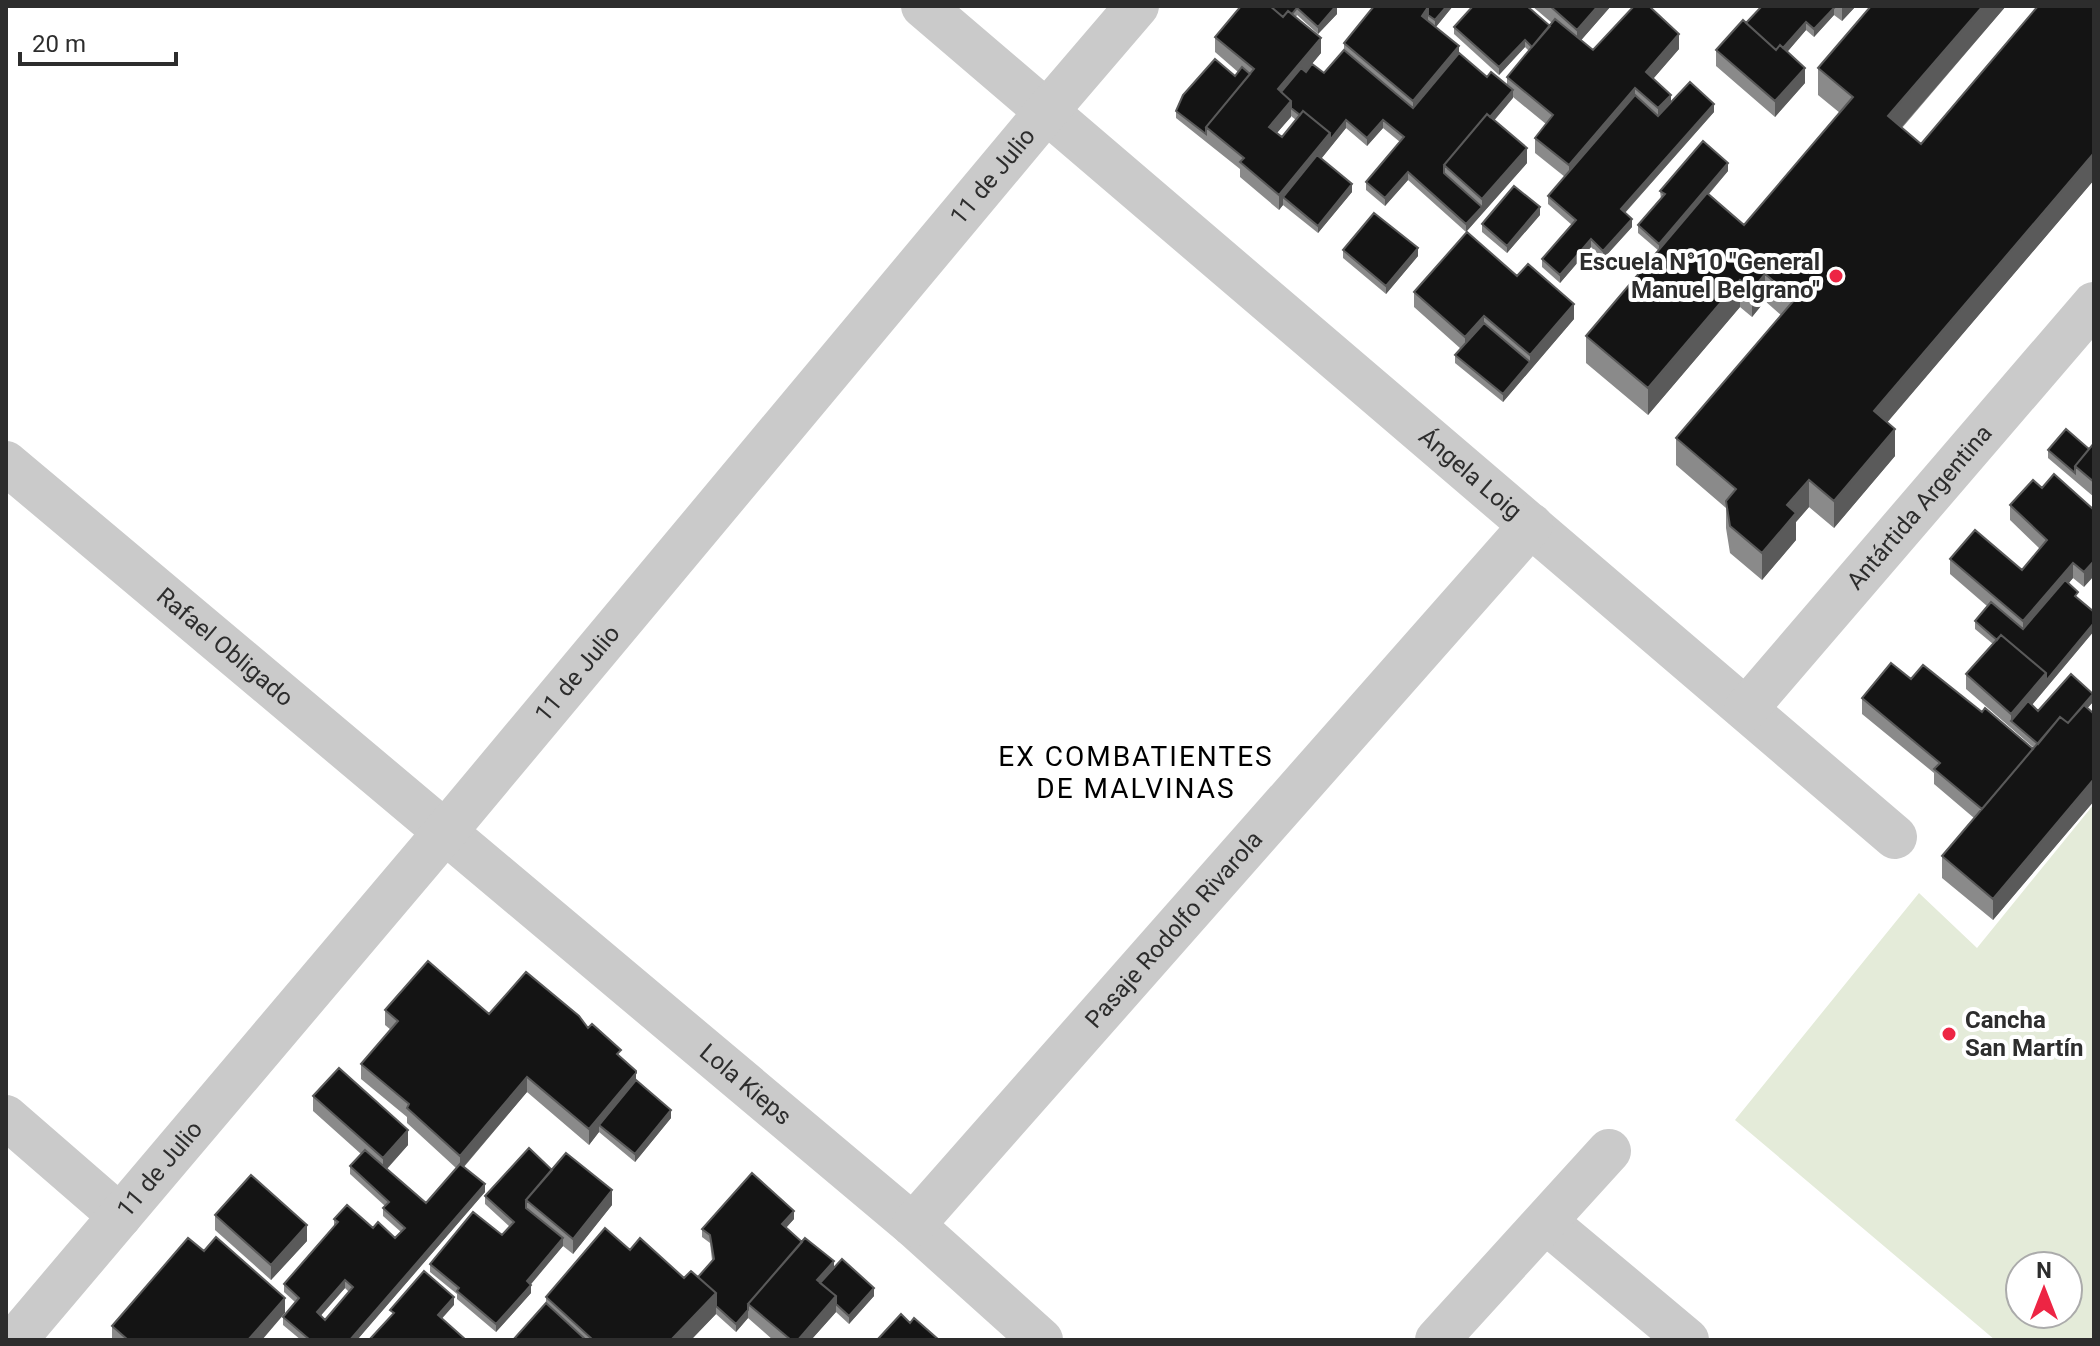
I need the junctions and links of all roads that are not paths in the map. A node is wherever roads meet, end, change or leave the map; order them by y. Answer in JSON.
{"nodes":[{"id":1,"x":923,"y":6,"type":"edge"},
{"id":2,"x":1137,"y":6,"type":"edge"},
{"id":3,"x":1047,"y":111,"type":"junction"},
{"id":4,"x":2094,"y":304,"type":"edge"},
{"id":5,"x":6,"y":463,"type":"edge"},
{"id":6,"x":1531,"y":525,"type":"junction"},
{"id":7,"x":1746,"y":709,"type":"junction"},
{"id":8,"x":445,"y":832,"type":"junction"},
{"id":9,"x":1895,"y":837,"type":"dead end"},
{"id":10,"x":6,"y":1117,"type":"edge"},
{"id":11,"x":1609,"y":1151,"type":"dead end"},
{"id":12,"x":120,"y":1216,"type":"junction"},
{"id":13,"x":1546,"y":1222,"type":"junction"},
{"id":14,"x":913,"y":1225,"type":"junction"},
{"id":15,"x":15,"y":1340,"type":"edge"},
{"id":16,"x":1041,"y":1340,"type":"edge"},
{"id":17,"x":1437,"y":1340,"type":"edge"},
{"id":18,"x":1687,"y":1340,"type":"edge"}],
"edges":[{"from":1,"to":3,"type":"street","name":"Ángela Loig"},
{"from":2,"to":3,"type":"street","name":"11 de Julio"},
{"from":3,"to":6,"type":"street","name":"Ángela Loig"},
{"from":3,"to":8,"type":"street","name":"11 de Julio"},
{"from":4,"to":7,"type":"street","name":"Antártida Argentina"},
{"from":5,"to":8,"type":"street","name":"Rafael Obligado"},
{"from":6,"to":7,"type":"street","name":"Ángela Loig"},
{"from":6,"to":14,"type":"street","name":"Pasaje Rodolfo Rivarola"},
{"from":7,"to":9,"type":"street","name":"Ángela Loig"},
{"from":8,"to":12,"type":"street","name":"11 de Julio"},
{"from":8,"to":14,"type":"street","name":"Lola Kieps"},
{"from":10,"to":12,"type":"street"},
{"from":11,"to":13,"type":"street"},
{"from":12,"to":15,"type":"street","name":"11 de Julio"},
{"from":13,"to":17,"type":"street"},
{"from":13,"to":18,"type":"street"},
{"from":14,"to":16,"type":"street","name":"Lola Kieps"}]}
